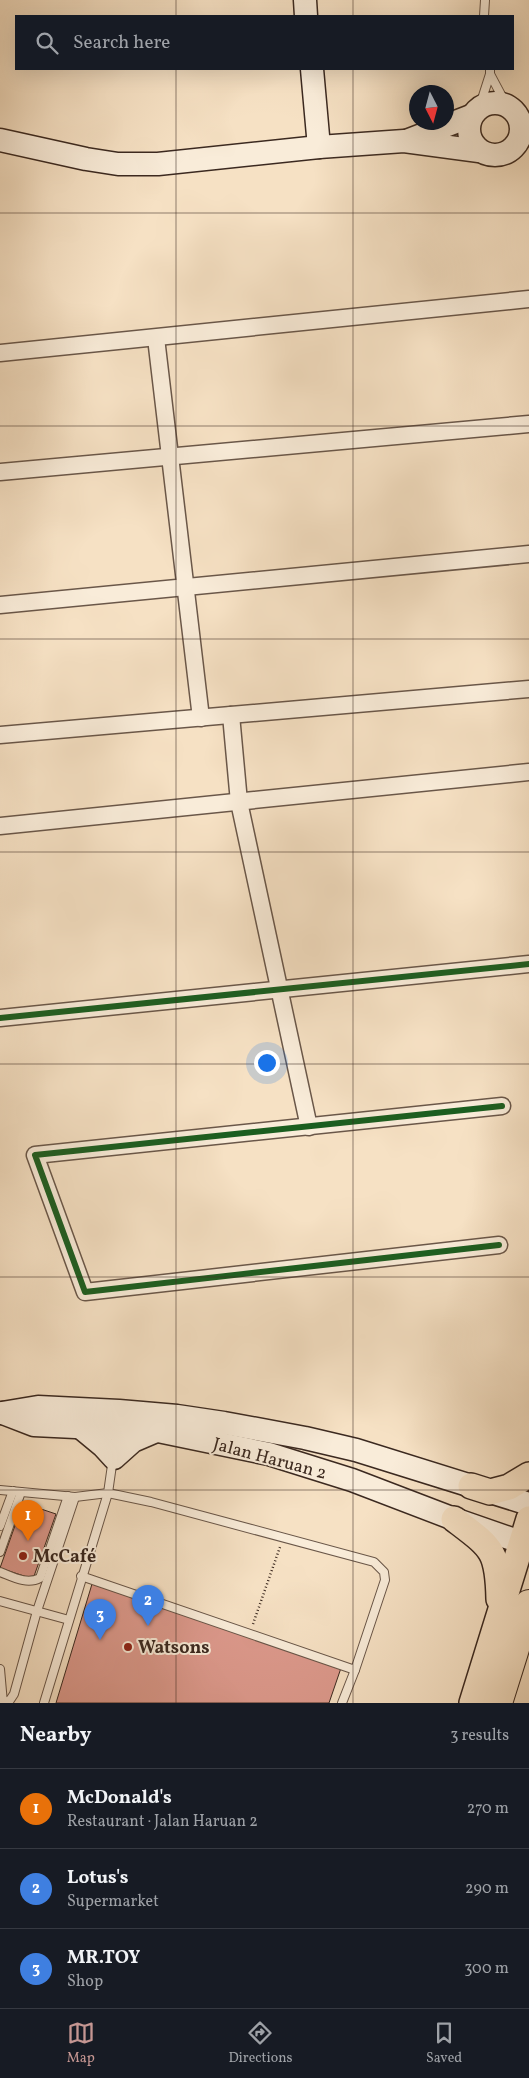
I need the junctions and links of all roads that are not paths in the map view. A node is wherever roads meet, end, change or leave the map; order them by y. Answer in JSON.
{"nodes":[{"id":1,"x":305,"y":0,"type":"edge"},
{"id":2,"x":485,"y":0,"type":"edge"},
{"id":3,"x":306,"y":15,"type":"edge"},
{"id":4,"x":484,"y":15,"type":"edge"},
{"id":5,"x":312,"y":70,"type":"edge"},
{"id":6,"x":490,"y":71,"type":"edge"},
{"id":7,"x":516,"y":110,"type":"edge"},
{"id":8,"x":474,"y":113,"type":"junction"},
{"id":9,"x":0,"y":140,"type":"edge"},
{"id":10,"x":404,"y":142,"type":"junction"},
{"id":11,"x":522,"y":144,"type":"edge"},
{"id":12,"x":319,"y":147,"type":"junction"},
{"id":13,"x":479,"y":151,"type":"junction"},
{"id":14,"x":529,"y":299,"type":"edge"},
{"id":15,"x":156,"y":338,"type":"junction"},
{"id":16,"x":0,"y":353,"type":"edge"},
{"id":17,"x":529,"y":424,"type":"edge"},
{"id":18,"x":170,"y":457,"type":"junction"},
{"id":19,"x":0,"y":472,"type":"edge"},
{"id":20,"x":529,"y":554,"type":"edge"},
{"id":21,"x":186,"y":587,"type":"junction"},
{"id":22,"x":0,"y":605,"type":"edge"},
{"id":23,"x":529,"y":689,"type":"edge"},
{"id":24,"x":231,"y":715,"type":"junction"},
{"id":25,"x":201,"y":718,"type":"junction"},
{"id":26,"x":0,"y":735,"type":"edge"},
{"id":27,"x":529,"y":772,"type":"edge"},
{"id":28,"x":239,"y":802,"type":"junction"},
{"id":29,"x":0,"y":826,"type":"edge"},
{"id":30,"x":529,"y":964,"type":"edge"},
{"id":31,"x":280,"y":990,"type":"junction"},
{"id":32,"x":0,"y":1018,"type":"edge"},
{"id":33,"x":502,"y":1106,"type":"dead end"},
{"id":34,"x":309,"y":1127,"type":"junction"},
{"id":35,"x":499,"y":1245,"type":"dead end"},
{"id":36,"x":1,"y":1413,"type":"edge"},
{"id":37,"x":118,"y":1420,"type":"junction"},
{"id":38,"x":80,"y":1427,"type":"junction"},
{"id":39,"x":158,"y":1431,"type":"junction"},
{"id":40,"x":114,"y":1458,"type":"junction"},
{"id":41,"x":529,"y":1474,"type":"edge"},
{"id":42,"x":471,"y":1486,"type":"junction"},
{"id":43,"x":0,"y":1490,"type":"edge"},
{"id":44,"x":17,"y":1492,"type":"junction"},
{"id":45,"x":108,"y":1493,"type":"junction"},
{"id":46,"x":71,"y":1496,"type":"junction"},
{"id":47,"x":529,"y":1504,"type":"edge"},
{"id":48,"x":454,"y":1519,"type":"junction"},
{"id":49,"x":529,"y":1519,"type":"edge"},
{"id":50,"x":0,"y":1526,"type":"edge"},
{"id":51,"x":525,"y":1544,"type":"edge"},
{"id":52,"x":0,"y":1552,"type":"edge"},
{"id":53,"x":0,"y":1572,"type":"edge"},
{"id":54,"x":82,"y":1576,"type":"junction"},
{"id":55,"x":0,"y":1601,"type":"edge"},
{"id":56,"x":521,"y":1608,"type":"edge"},
{"id":57,"x":37,"y":1611,"type":"junction"},
{"id":58,"x":69,"y":1620,"type":"junction"},
{"id":59,"x":0,"y":1669,"type":"edge"},
{"id":60,"x":355,"y":1670,"type":"junction"},
{"id":61,"x":3,"y":1703,"type":"edge"},
{"id":62,"x":44,"y":1703,"type":"edge"},
{"id":63,"x":342,"y":1703,"type":"edge"},
{"id":64,"x":472,"y":1703,"type":"edge"},
{"id":65,"x":498,"y":1703,"type":"edge"}],
"edges":[{"from":1,"to":3,"type":"main road"},
{"from":2,"to":4,"type":"lane"},
{"from":5,"to":12,"type":"main road"},
{"from":6,"to":7,"type":"lane"},
{"from":6,"to":8,"type":"lane"},
{"from":7,"to":8,"type":"main road"},
{"from":7,"to":11,"type":"main road"},
{"from":8,"to":10,"type":"main road"},
{"from":8,"to":13,"type":"main road"},
{"from":9,"to":12,"type":"main road"},
{"from":10,"to":12,"type":"main road"},
{"from":10,"to":13,"type":"main road"},
{"from":11,"to":13,"type":"main road"},
{"from":14,"to":15,"type":"street"},
{"from":15,"to":16,"type":"street"},
{"from":15,"to":18,"type":"street"},
{"from":17,"to":18,"type":"street"},
{"from":18,"to":19,"type":"street"},
{"from":18,"to":21,"type":"street"},
{"from":20,"to":21,"type":"street"},
{"from":21,"to":22,"type":"street"},
{"from":21,"to":25,"type":"street"},
{"from":23,"to":24,"type":"street"},
{"from":24,"to":25,"type":"street"},
{"from":24,"to":28,"type":"street"},
{"from":25,"to":26,"type":"street"},
{"from":27,"to":28,"type":"street"},
{"from":28,"to":29,"type":"street"},
{"from":28,"to":31,"type":"street"},
{"from":30,"to":31,"type":"street"},
{"from":31,"to":32,"type":"street"},
{"from":31,"to":34,"type":"street"},
{"from":33,"to":34,"type":"street"},
{"from":34,"to":35,"type":"street"},
{"from":36,"to":37,"type":"main road","name":"Jalan Haruan 2"},
{"from":36,"to":38,"type":"main road","name":"Jalan Haruan 2"},
{"from":37,"to":38,"type":"main road","name":"Jalan Haruan 2"},
{"from":37,"to":39,"type":"main road","name":"Jalan Haruan 2"},
{"from":37,"to":40,"type":"lane"},
{"from":37,"to":42,"type":"main road","name":"Jalan Haruan 2"},
{"from":38,"to":40,"type":"main road"},
{"from":39,"to":40,"type":"main road"},
{"from":39,"to":48,"type":"main road","name":"Jalan Haruan 2"},
{"from":40,"to":45,"type":"lane"},
{"from":41,"to":42,"type":"main road"},
{"from":42,"to":47,"type":"main road","name":"Jalan Haruan 2"},
{"from":43,"to":44,"type":"lane"},
{"from":44,"to":46,"type":"lane"},
{"from":44,"to":50,"type":"lane"},
{"from":44,"to":52,"type":"lane"},
{"from":45,"to":46,"type":"lane"},
{"from":45,"to":54,"type":"lane"},
{"from":45,"to":60,"type":"lane"},
{"from":46,"to":53,"type":"lane"},
{"from":46,"to":57,"type":"lane"},
{"from":48,"to":51,"type":"main road","name":"Jalan Haruan 2"},
{"from":48,"to":56,"type":"main road"},
{"from":49,"to":51,"type":"main road"},
{"from":51,"to":56,"type":"main road"},
{"from":54,"to":58,"type":"lane"},
{"from":54,"to":60,"type":"lane"},
{"from":55,"to":57,"type":"lane"},
{"from":56,"to":64,"type":"main road"},
{"from":56,"to":65,"type":"highway"},
{"from":57,"to":58,"type":"lane"},
{"from":57,"to":61,"type":"lane"},
{"from":58,"to":62,"type":"lane"},
{"from":59,"to":61,"type":"lane"},
{"from":60,"to":63,"type":"lane"}]}
